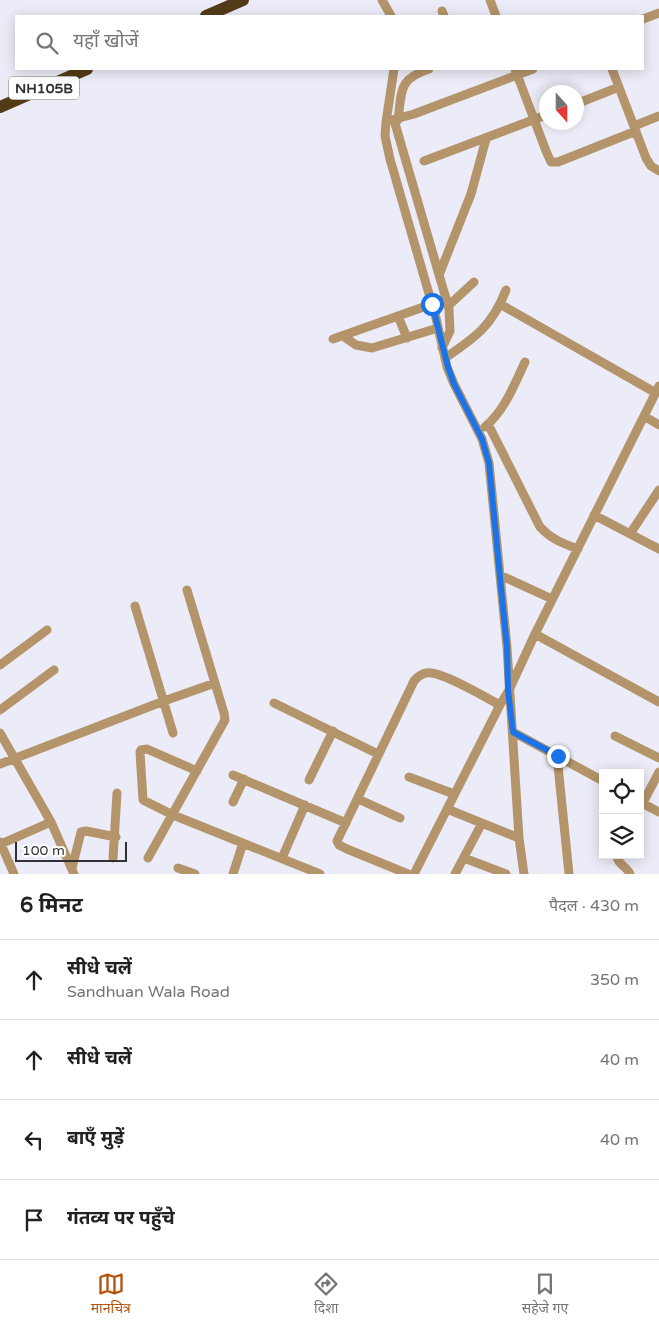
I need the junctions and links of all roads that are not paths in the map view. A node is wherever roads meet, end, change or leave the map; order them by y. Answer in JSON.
{"nodes":[{"id":1,"x":243,"y":0,"type":"edge"},
{"id":2,"x":382,"y":0,"type":"edge"},
{"id":3,"x":490,"y":0,"type":"edge"},
{"id":4,"x":659,"y":13,"type":"edge"},
{"id":5,"x":208,"y":15,"type":"edge"},
{"id":6,"x":390,"y":15,"type":"edge"},
{"id":7,"x":496,"y":15,"type":"edge"},
{"id":8,"x":644,"y":19,"type":"edge"},
{"id":9,"x":85,"y":70,"type":"edge"},
{"id":10,"x":394,"y":70,"type":"edge"},
{"id":11,"x":426,"y":70,"type":"edge"},
{"id":12,"x":612,"y":70,"type":"edge"},
{"id":13,"x":516,"y":72,"type":"edge"},
{"id":14,"x":619,"y":87,"type":"junction"},
{"id":15,"x":584,"y":101,"type":"edge"},
{"id":16,"x":0,"y":107,"type":"edge"},
{"id":17,"x":659,"y":116,"type":"edge"},
{"id":18,"x":539,"y":118,"type":"edge"},
{"id":19,"x":393,"y":120,"type":"junction"},
{"id":20,"x":533,"y":120,"type":"junction"},
{"id":21,"x":635,"y":129,"type":"junction"},
{"id":22,"x":486,"y":139,"type":"junction"},
{"id":23,"x":424,"y":161,"type":"dead end"},
{"id":24,"x":659,"y":171,"type":"edge"},
{"id":25,"x":439,"y":275,"type":"junction"},
{"id":26,"x":474,"y":282,"type":"dead end"},
{"id":27,"x":506,"y":290,"type":"dead end"},
{"id":28,"x":432,"y":304,"type":"junction"},
{"id":29,"x":500,"y":304,"type":"junction"},
{"id":30,"x":448,"y":306,"type":"junction"},
{"id":31,"x":398,"y":316,"type":"junction"},
{"id":32,"x":438,"y":328,"type":"junction"},
{"id":33,"x":343,"y":336,"type":"junction"},
{"id":34,"x":407,"y":338,"type":"junction"},
{"id":35,"x":333,"y":339,"type":"dead end"},
{"id":36,"x":442,"y":348,"type":"junction"},
{"id":37,"x":445,"y":358,"type":"junction"},
{"id":38,"x":525,"y":362,"type":"dead end"},
{"id":39,"x":657,"y":390,"type":"edge"},
{"id":40,"x":644,"y":416,"type":"junction"},
{"id":41,"x":488,"y":424,"type":"junction"},
{"id":42,"x":659,"y":425,"type":"edge"},
{"id":43,"x":478,"y":432,"type":"junction"},
{"id":44,"x":659,"y":490,"type":"edge"},
{"id":45,"x":594,"y":515,"type":"junction"},
{"id":46,"x":630,"y":534,"type":"junction"},
{"id":47,"x":578,"y":549,"type":"junction"},
{"id":48,"x":659,"y":549,"type":"edge"},
{"id":49,"x":500,"y":575,"type":"junction"},
{"id":50,"x":187,"y":590,"type":"dead end"},
{"id":51,"x":552,"y":599,"type":"junction"},
{"id":52,"x":135,"y":606,"type":"dead end"},
{"id":53,"x":47,"y":630,"type":"dead end"},
{"id":54,"x":535,"y":634,"type":"junction"},
{"id":55,"x":0,"y":665,"type":"edge"},
{"id":56,"x":54,"y":670,"type":"dead end"},
{"id":57,"x":215,"y":683,"type":"junction"},
{"id":58,"x":508,"y":690,"type":"junction"},
{"id":59,"x":164,"y":701,"type":"junction"},
{"id":60,"x":274,"y":702,"type":"dead end"},
{"id":61,"x":659,"y":702,"type":"edge"},
{"id":62,"x":500,"y":704,"type":"junction"},
{"id":63,"x":0,"y":710,"type":"edge"},
{"id":64,"x":333,"y":731,"type":"junction"},
{"id":65,"x":513,"y":732,"type":"junction"},
{"id":66,"x":0,"y":733,"type":"edge"},
{"id":67,"x":173,"y":733,"type":"dead end"},
{"id":68,"x":616,"y":736,"type":"dead end"},
{"id":69,"x":378,"y":754,"type":"junction"},
{"id":70,"x":558,"y":756,"type":"junction"},
{"id":71,"x":15,"y":758,"type":"junction"},
{"id":72,"x":659,"y":758,"type":"edge"},
{"id":73,"x":0,"y":764,"type":"edge"},
{"id":74,"x":197,"y":771,"type":"junction"},
{"id":75,"x":659,"y":772,"type":"edge"},
{"id":76,"x":233,"y":775,"type":"dead end"},
{"id":77,"x":408,"y":777,"type":"dead end"},
{"id":78,"x":244,"y":779,"type":"junction"},
{"id":79,"x":599,"y":779,"type":"edge"},
{"id":80,"x":309,"y":780,"type":"dead end"},
{"id":81,"x":117,"y":793,"type":"dead end"},
{"id":82,"x":454,"y":794,"type":"junction"},
{"id":83,"x":358,"y":799,"type":"junction"},
{"id":84,"x":644,"y":799,"type":"edge"},
{"id":85,"x":233,"y":802,"type":"dead end"},
{"id":86,"x":305,"y":805,"type":"junction"},
{"id":87,"x":644,"y":805,"type":"edge"},
{"id":88,"x":446,"y":810,"type":"junction"},
{"id":89,"x":659,"y":812,"type":"edge"},
{"id":90,"x":173,"y":815,"type":"junction"},
{"id":91,"x":400,"y":818,"type":"dead end"},
{"id":92,"x":51,"y":822,"type":"junction"},
{"id":93,"x":346,"y":823,"type":"junction"},
{"id":94,"x":482,"y":823,"type":"junction"},
{"id":95,"x":116,"y":836,"type":"junction"},
{"id":96,"x":519,"y":838,"type":"junction"},
{"id":97,"x":0,"y":843,"type":"edge"},
{"id":98,"x":243,"y":843,"type":"junction"},
{"id":99,"x":114,"y":858,"type":"dead end"},
{"id":100,"x":148,"y":858,"type":"dead end"},
{"id":101,"x":282,"y":858,"type":"junction"},
{"id":102,"x":464,"y":858,"type":"junction"},
{"id":103,"x":618,"y":859,"type":"edge"},
{"id":104,"x":178,"y":868,"type":"dead end"},
{"id":105,"x":73,"y":871,"type":"edge"},
{"id":106,"x":14,"y":874,"type":"edge"},
{"id":107,"x":195,"y":874,"type":"edge"},
{"id":108,"x":232,"y":874,"type":"edge"},
{"id":109,"x":320,"y":874,"type":"edge"},
{"id":110,"x":408,"y":874,"type":"edge"},
{"id":111,"x":414,"y":874,"type":"edge"},
{"id":112,"x":455,"y":874,"type":"edge"},
{"id":113,"x":506,"y":874,"type":"edge"},
{"id":114,"x":524,"y":874,"type":"edge"},
{"id":115,"x":570,"y":874,"type":"edge"},
{"id":116,"x":630,"y":874,"type":"edge"}],
"edges":[{"from":1,"to":5,"type":"highway"},
{"from":2,"to":6,"type":"street"},
{"from":3,"to":7,"type":"street"},
{"from":4,"to":8,"type":"street"},
{"from":9,"to":16,"type":"highway","number":"NH105B"},
{"from":10,"to":19,"type":"street"},
{"from":11,"to":19,"type":"street"},
{"from":12,"to":14,"type":"street"},
{"from":13,"to":19,"type":"street"},
{"from":13,"to":20,"type":"street"},
{"from":14,"to":15,"type":"street"},
{"from":14,"to":21,"type":"street"},
{"from":17,"to":21,"type":"street"},
{"from":18,"to":20,"type":"street"},
{"from":19,"to":25,"type":"street"},
{"from":19,"to":28,"type":"street"},
{"from":20,"to":21,"type":"street"},
{"from":20,"to":22,"type":"street"},
{"from":21,"to":24,"type":"street"},
{"from":22,"to":23,"type":"street"},
{"from":22,"to":25,"type":"street"},
{"from":25,"to":30,"type":"street"},
{"from":26,"to":30,"type":"street"},
{"from":27,"to":29,"type":"street"},
{"from":28,"to":31,"type":"street"},
{"from":28,"to":32,"type":"street"},
{"from":29,"to":37,"type":"street"},
{"from":29,"to":39,"type":"street"},
{"from":30,"to":36,"type":"street"},
{"from":31,"to":33,"type":"street"},
{"from":31,"to":34,"type":"street"},
{"from":32,"to":34,"type":"street"},
{"from":32,"to":36,"type":"street"},
{"from":33,"to":34,"type":"street"},
{"from":33,"to":35,"type":"street"},
{"from":36,"to":37,"type":"street"},
{"from":37,"to":43,"type":"street"},
{"from":38,"to":41,"type":"street"},
{"from":39,"to":40,"type":"street"},
{"from":40,"to":42,"type":"street"},
{"from":40,"to":45,"type":"street"},
{"from":41,"to":43,"type":"street"},
{"from":41,"to":47,"type":"street"},
{"from":43,"to":49,"type":"street"},
{"from":44,"to":46,"type":"street"},
{"from":45,"to":46,"type":"street"},
{"from":45,"to":47,"type":"street"},
{"from":46,"to":48,"type":"street"},
{"from":47,"to":51,"type":"street"},
{"from":49,"to":51,"type":"street"},
{"from":49,"to":58,"type":"street"},
{"from":50,"to":57,"type":"street"},
{"from":51,"to":54,"type":"street"},
{"from":52,"to":59,"type":"street"},
{"from":53,"to":55,"type":"street"},
{"from":54,"to":58,"type":"street"},
{"from":54,"to":61,"type":"street"},
{"from":56,"to":63,"type":"street"},
{"from":57,"to":59,"type":"street"},
{"from":57,"to":74,"type":"street"},
{"from":58,"to":62,"type":"street"},
{"from":58,"to":65,"type":"street"},
{"from":59,"to":67,"type":"street"},
{"from":59,"to":71,"type":"street"},
{"from":60,"to":64,"type":"street"},
{"from":62,"to":69,"type":"street"},
{"from":62,"to":82,"type":"street"},
{"from":64,"to":69,"type":"street"},
{"from":64,"to":80,"type":"street"},
{"from":65,"to":70,"type":"street"},
{"from":65,"to":96,"type":"street"},
{"from":66,"to":71,"type":"street"},
{"from":68,"to":72,"type":"street"},
{"from":69,"to":83,"type":"street"},
{"from":70,"to":79,"type":"street"},
{"from":70,"to":115,"type":"street"},
{"from":71,"to":73,"type":"street"},
{"from":71,"to":92,"type":"street"},
{"from":74,"to":90,"type":"street"},
{"from":74,"to":90,"type":"street"},
{"from":75,"to":84,"type":"street"},
{"from":76,"to":78,"type":"street"},
{"from":77,"to":82,"type":"street"},
{"from":78,"to":85,"type":"street"},
{"from":78,"to":86,"type":"street"},
{"from":81,"to":95,"type":"street"},
{"from":82,"to":88,"type":"street"},
{"from":83,"to":91,"type":"street"},
{"from":83,"to":93,"type":"street"},
{"from":86,"to":93,"type":"street"},
{"from":86,"to":101,"type":"street"},
{"from":87,"to":89,"type":"street"},
{"from":88,"to":94,"type":"street"},
{"from":88,"to":111,"type":"street"},
{"from":90,"to":98,"type":"street"},
{"from":90,"to":100,"type":"street"},
{"from":92,"to":97,"type":"street"},
{"from":92,"to":105,"type":"street"},
{"from":93,"to":110,"type":"street"},
{"from":94,"to":96,"type":"street"},
{"from":94,"to":102,"type":"street"},
{"from":95,"to":99,"type":"street"},
{"from":95,"to":105,"type":"street"},
{"from":96,"to":114,"type":"street"},
{"from":97,"to":106,"type":"street"},
{"from":98,"to":101,"type":"street"},
{"from":98,"to":108,"type":"street"},
{"from":101,"to":109,"type":"street"},
{"from":102,"to":112,"type":"street"},
{"from":102,"to":113,"type":"street"},
{"from":103,"to":116,"type":"street"},
{"from":104,"to":107,"type":"street"}]}
